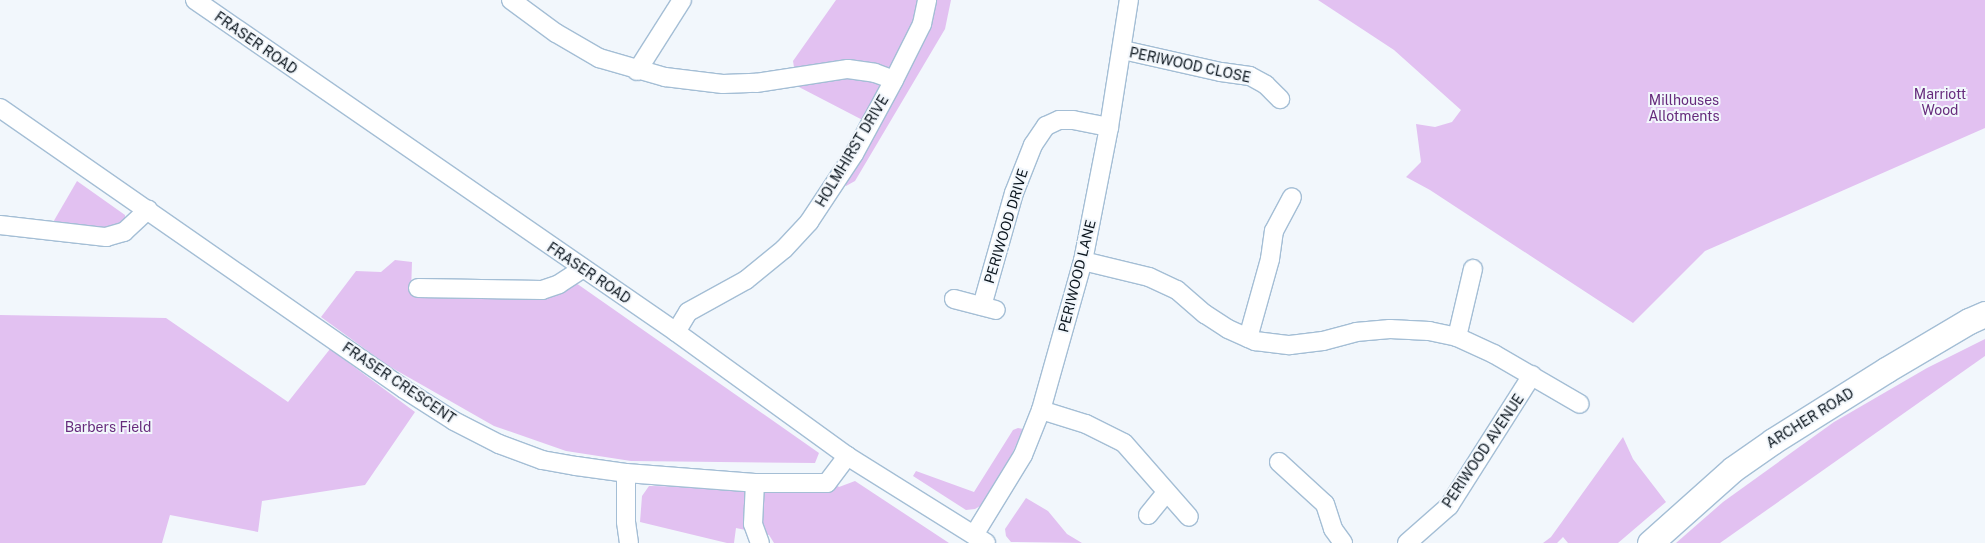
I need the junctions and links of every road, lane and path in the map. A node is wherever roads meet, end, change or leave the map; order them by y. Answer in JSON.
{"nodes":[{"id":1,"x":195,"y":0,"type":"edge"},
{"id":2,"x":511,"y":0,"type":"edge"},
{"id":3,"x":682,"y":0,"type":"edge"},
{"id":4,"x":927,"y":0,"type":"edge"},
{"id":5,"x":1129,"y":0,"type":"edge"},
{"id":6,"x":1123,"y":50,"type":"junction"},
{"id":7,"x":637,"y":70,"type":"junction"},
{"id":8,"x":894,"y":80,"type":"junction"},
{"id":9,"x":1280,"y":99,"type":"dead end"},
{"id":10,"x":0,"y":108,"type":"edge"},
{"id":11,"x":1109,"y":127,"type":"junction"},
{"id":12,"x":1292,"y":197,"type":"dead end"},
{"id":13,"x":148,"y":210,"type":"junction"},
{"id":14,"x":0,"y":225,"type":"edge"},
{"id":15,"x":1083,"y":261,"type":"junction"},
{"id":16,"x":582,"y":269,"type":"junction"},
{"id":17,"x":1473,"y":269,"type":"dead end"},
{"id":18,"x":418,"y":288,"type":"dead end"},
{"id":19,"x":954,"y":299,"type":"dead end"},
{"id":20,"x":1985,"y":314,"type":"edge"},
{"id":21,"x":676,"y":332,"type":"junction"},
{"id":22,"x":1457,"y":337,"type":"junction"},
{"id":23,"x":1248,"y":338,"type":"junction"},
{"id":24,"x":1532,"y":376,"type":"junction"},
{"id":25,"x":1580,"y":404,"type":"dead end"},
{"id":26,"x":1041,"y":410,"type":"junction"},
{"id":27,"x":847,"y":456,"type":"junction"},
{"id":28,"x":1279,"y":462,"type":"dead end"},
{"id":29,"x":626,"y":473,"type":"junction"},
{"id":30,"x":755,"y":483,"type":"junction"},
{"id":31,"x":1166,"y":493,"type":"junction"},
{"id":32,"x":1148,"y":515,"type":"dead end"},
{"id":33,"x":1189,"y":517,"type":"dead end"},
{"id":34,"x":980,"y":539,"type":"edge"},
{"id":35,"x":629,"y":543,"type":"edge"},
{"id":36,"x":760,"y":543,"type":"edge"},
{"id":37,"x":1343,"y":543,"type":"edge"},
{"id":38,"x":1407,"y":543,"type":"edge"},
{"id":39,"x":1650,"y":543,"type":"edge"}],
"edges":[{"from":1,"to":16,"type":"street","name":"FRASER ROAD"},
{"from":2,"to":7,"type":"street"},
{"from":3,"to":7,"type":"street"},
{"from":4,"to":8,"type":"street","name":"HOLMHIRST DRIVE"},
{"from":5,"to":6,"type":"street","name":"PERIWOOD LANE"},
{"from":6,"to":9,"type":"street","name":"PERIWOOD CLOSE"},
{"from":6,"to":11,"type":"street","name":"PERIWOOD LANE"},
{"from":7,"to":8,"type":"street"},
{"from":8,"to":21,"type":"street","name":"HOLMHIRST DRIVE"},
{"from":10,"to":13,"type":"street","name":"FRASER CRESCENT"},
{"from":11,"to":15,"type":"street","name":"PERIWOOD LANE"},
{"from":11,"to":19,"type":"street","name":"PERIWOOD DRIVE"},
{"from":12,"to":23,"type":"street"},
{"from":13,"to":14,"type":"street"},
{"from":13,"to":29,"type":"street","name":"FRASER CRESCENT"},
{"from":15,"to":23,"type":"street"},
{"from":15,"to":26,"type":"street","name":"PERIWOOD LANE"},
{"from":16,"to":18,"type":"street"},
{"from":16,"to":21,"type":"street","name":"FRASER ROAD"},
{"from":17,"to":22,"type":"street"},
{"from":20,"to":39,"type":"street","name":"ARCHER ROAD"},
{"from":21,"to":27,"type":"street","name":"FRASER ROAD"},
{"from":22,"to":23,"type":"street"},
{"from":22,"to":24,"type":"street"},
{"from":24,"to":25,"type":"street"},
{"from":24,"to":38,"type":"street","name":"PERIWOOD AVENUE"},
{"from":26,"to":31,"type":"street"},
{"from":26,"to":34,"type":"street","name":"PERIWOOD LANE"},
{"from":27,"to":30,"type":"street","name":"FRASER CRESCENT"},
{"from":27,"to":34,"type":"street","name":"FRASER ROAD"},
{"from":28,"to":37,"type":"street"},
{"from":29,"to":30,"type":"street","name":"FRASER CRESCENT"},
{"from":29,"to":35,"type":"street"},
{"from":30,"to":36,"type":"street"},
{"from":31,"to":32,"type":"street"},
{"from":31,"to":33,"type":"street"}]}
